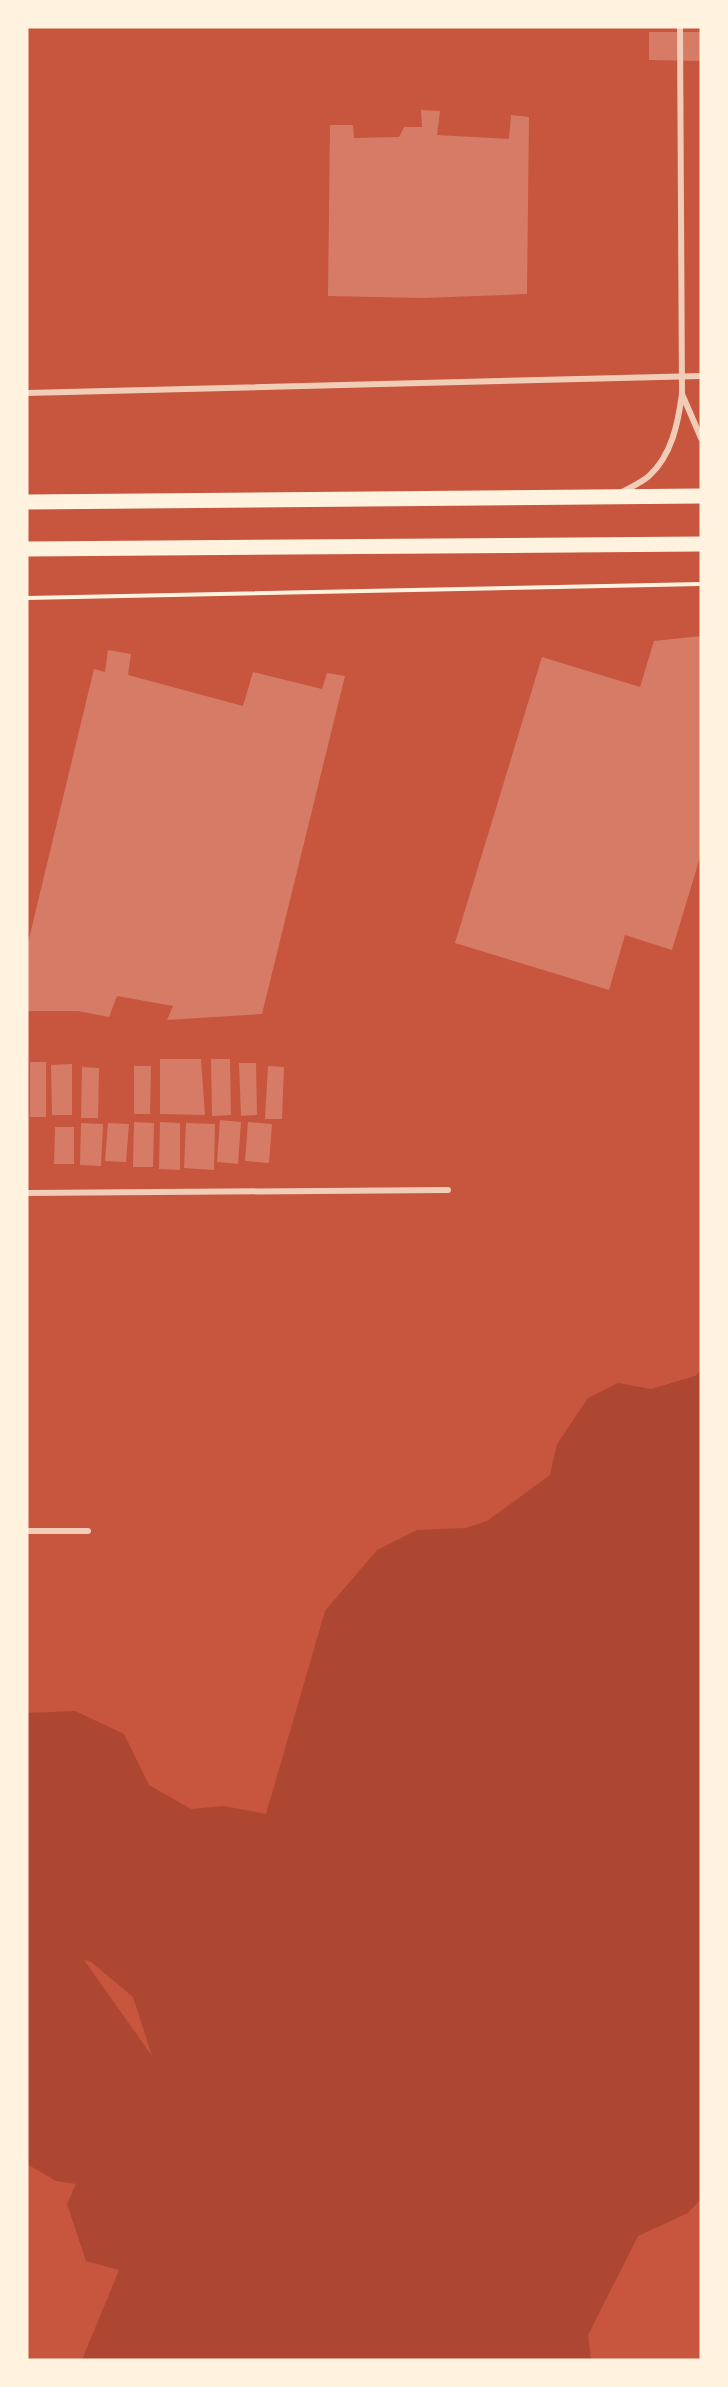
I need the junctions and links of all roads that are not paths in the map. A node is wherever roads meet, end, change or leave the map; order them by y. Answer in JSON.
{"nodes":[{"id":1,"x":680,"y":27,"type":"edge"},
{"id":2,"x":681,"y":375,"type":"junction"},
{"id":3,"x":701,"y":376,"type":"edge"},
{"id":4,"x":27,"y":393,"type":"edge"},
{"id":5,"x":682,"y":394,"type":"junction"},
{"id":6,"x":701,"y":438,"type":"edge"},
{"id":7,"x":701,"y":496,"type":"edge"},
{"id":8,"x":615,"y":497,"type":"junction"},
{"id":9,"x":27,"y":502,"type":"edge"},
{"id":10,"x":701,"y":544,"type":"edge"},
{"id":11,"x":27,"y":549,"type":"edge"},
{"id":12,"x":448,"y":1190,"type":"dead end"},
{"id":13,"x":27,"y":1193,"type":"edge"},
{"id":14,"x":88,"y":1530,"type":"dead end"},
{"id":15,"x":27,"y":1531,"type":"edge"}],
"edges":[{"from":1,"to":2,"type":"street"},
{"from":2,"to":3,"type":"street"},
{"from":2,"to":4,"type":"street"},
{"from":2,"to":5,"type":"street"},
{"from":5,"to":6,"type":"street"},
{"from":5,"to":8,"type":"street"},
{"from":7,"to":8,"type":"main road"},
{"from":8,"to":9,"type":"main road"},
{"from":10,"to":11,"type":"main road"},
{"from":12,"to":13,"type":"street"},
{"from":14,"to":15,"type":"street"}]}
